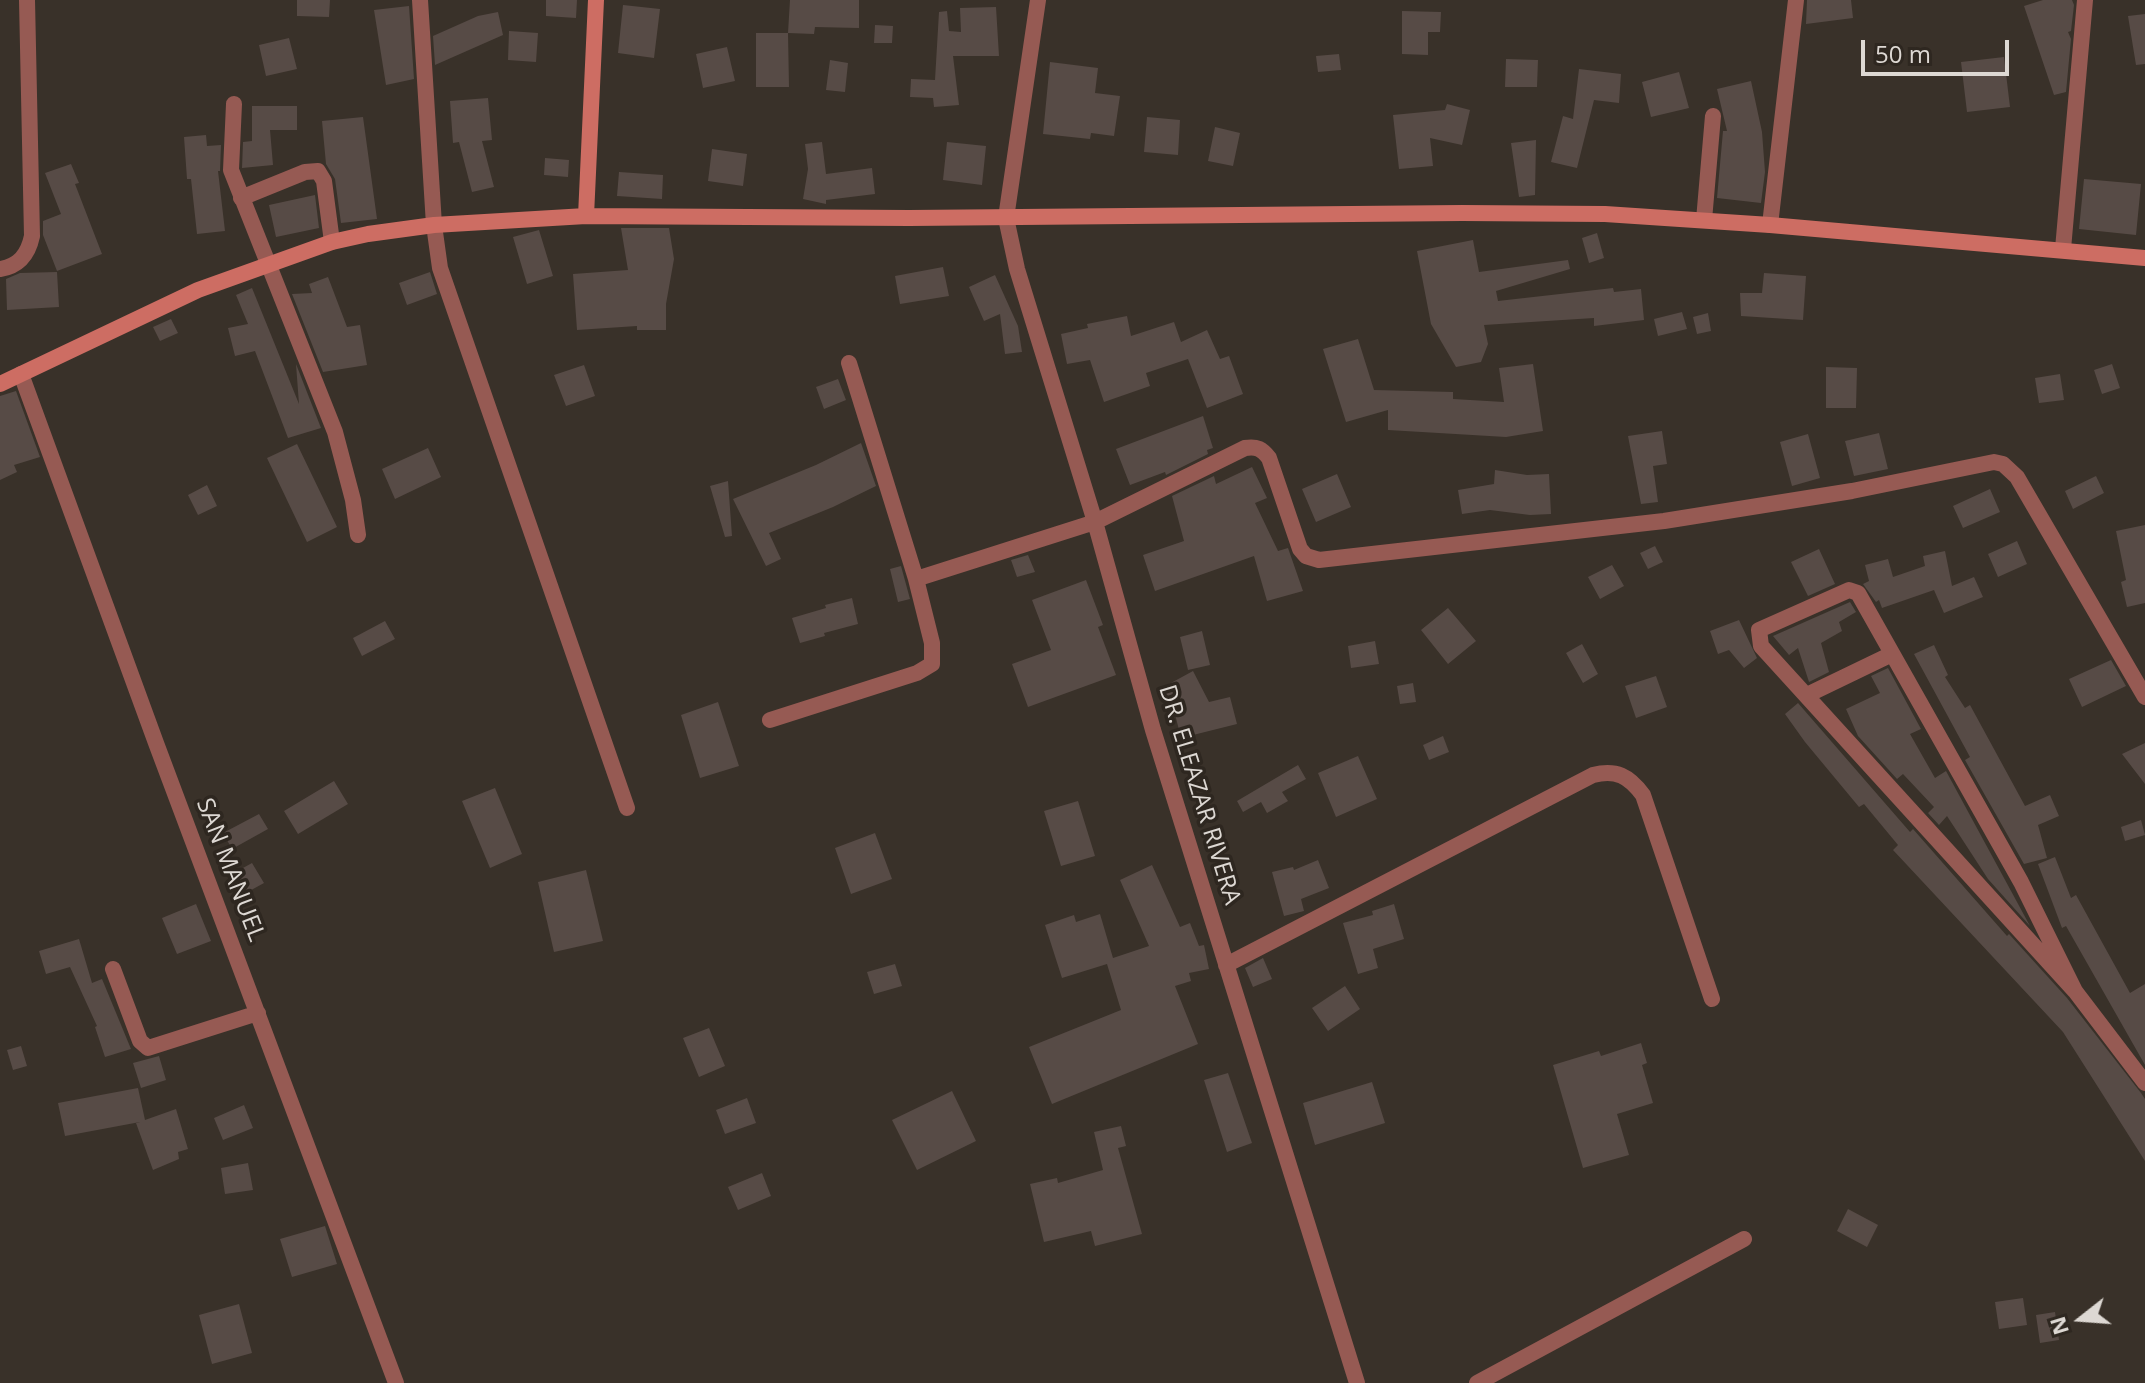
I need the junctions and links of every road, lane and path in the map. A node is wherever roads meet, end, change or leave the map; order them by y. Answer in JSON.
{"nodes":[{"id":1,"x":27,"y":0,"type":"edge"},
{"id":2,"x":420,"y":0,"type":"edge"},
{"id":3,"x":596,"y":0,"type":"edge"},
{"id":4,"x":1038,"y":0,"type":"edge"},
{"id":5,"x":1796,"y":0,"type":"edge"},
{"id":6,"x":2085,"y":0,"type":"edge"},
{"id":7,"x":234,"y":104,"type":"dead end"},
{"id":8,"x":1713,"y":116,"type":"dead end"},
{"id":9,"x":241,"y":198,"type":"junction"},
{"id":10,"x":586,"y":216,"type":"junction"},
{"id":11,"x":1006,"y":218,"type":"junction"},
{"id":12,"x":1704,"y":220,"type":"junction"},
{"id":13,"x":434,"y":225,"type":"junction"},
{"id":14,"x":1770,"y":225,"type":"junction"},
{"id":15,"x":332,"y":242,"type":"junction"},
{"id":16,"x":2063,"y":249,"type":"junction"},
{"id":17,"x":2145,"y":258,"type":"edge"},
{"id":18,"x":268,"y":264,"type":"junction"},
{"id":19,"x":0,"y":269,"type":"edge"},
{"id":20,"x":849,"y":363,"type":"dead end"},
{"id":21,"x":21,"y":374,"type":"junction"},
{"id":22,"x":0,"y":384,"type":"edge"},
{"id":23,"x":1095,"y":522,"type":"junction"},
{"id":24,"x":358,"y":535,"type":"dead end"},
{"id":25,"x":916,"y":579,"type":"junction"},
{"id":26,"x":1892,"y":654,"type":"junction"},
{"id":27,"x":1807,"y":695,"type":"junction"},
{"id":28,"x":2145,"y":697,"type":"edge"},
{"id":29,"x":770,"y":720,"type":"dead end"},
{"id":30,"x":627,"y":808,"type":"dead end"},
{"id":31,"x":1226,"y":965,"type":"junction"},
{"id":32,"x":113,"y":969,"type":"dead end"},
{"id":33,"x":2075,"y":991,"type":"junction"},
{"id":34,"x":1712,"y":999,"type":"dead end"},
{"id":35,"x":258,"y":1013,"type":"junction"},
{"id":36,"x":2145,"y":1083,"type":"edge"},
{"id":37,"x":1744,"y":1239,"type":"dead end"},
{"id":38,"x":396,"y":1383,"type":"edge"},
{"id":39,"x":1357,"y":1383,"type":"edge"},
{"id":40,"x":1477,"y":1383,"type":"edge"}],
"edges":[{"from":1,"to":19,"type":"street"},
{"from":2,"to":13,"type":"street"},
{"from":3,"to":10,"type":"street"},
{"from":4,"to":11,"type":"street"},
{"from":5,"to":14,"type":"street"},
{"from":6,"to":16,"type":"street"},
{"from":7,"to":9,"type":"street"},
{"from":8,"to":12,"type":"street"},
{"from":9,"to":15,"type":"street"},
{"from":9,"to":18,"type":"street"},
{"from":10,"to":11,"type":"street"},
{"from":10,"to":13,"type":"street"},
{"from":11,"to":12,"type":"street"},
{"from":11,"to":23,"type":"street","name":"DR. ELEAZAR RIVERA"},
{"from":12,"to":14,"type":"street"},
{"from":13,"to":15,"type":"street"},
{"from":13,"to":30,"type":"street"},
{"from":14,"to":16,"type":"street"},
{"from":15,"to":18,"type":"street"},
{"from":16,"to":17,"type":"street"},
{"from":18,"to":21,"type":"street"},
{"from":18,"to":24,"type":"street"},
{"from":20,"to":25,"type":"street"},
{"from":21,"to":22,"type":"street"},
{"from":21,"to":35,"type":"street","name":"SAN MANUEL"},
{"from":23,"to":25,"type":"street"},
{"from":23,"to":28,"type":"street"},
{"from":23,"to":31,"type":"street","name":"DR. ELEAZAR RIVERA"},
{"from":25,"to":29,"type":"street"},
{"from":26,"to":27,"type":"street"},
{"from":26,"to":27,"type":"street"},
{"from":26,"to":33,"type":"street"},
{"from":27,"to":33,"type":"street"},
{"from":31,"to":34,"type":"street"},
{"from":31,"to":39,"type":"street","name":"DR. ELEAZAR RIVERA"},
{"from":32,"to":35,"type":"street"},
{"from":33,"to":36,"type":"street"},
{"from":35,"to":38,"type":"street","name":"SAN MANUEL"},
{"from":37,"to":40,"type":"street"}]}
